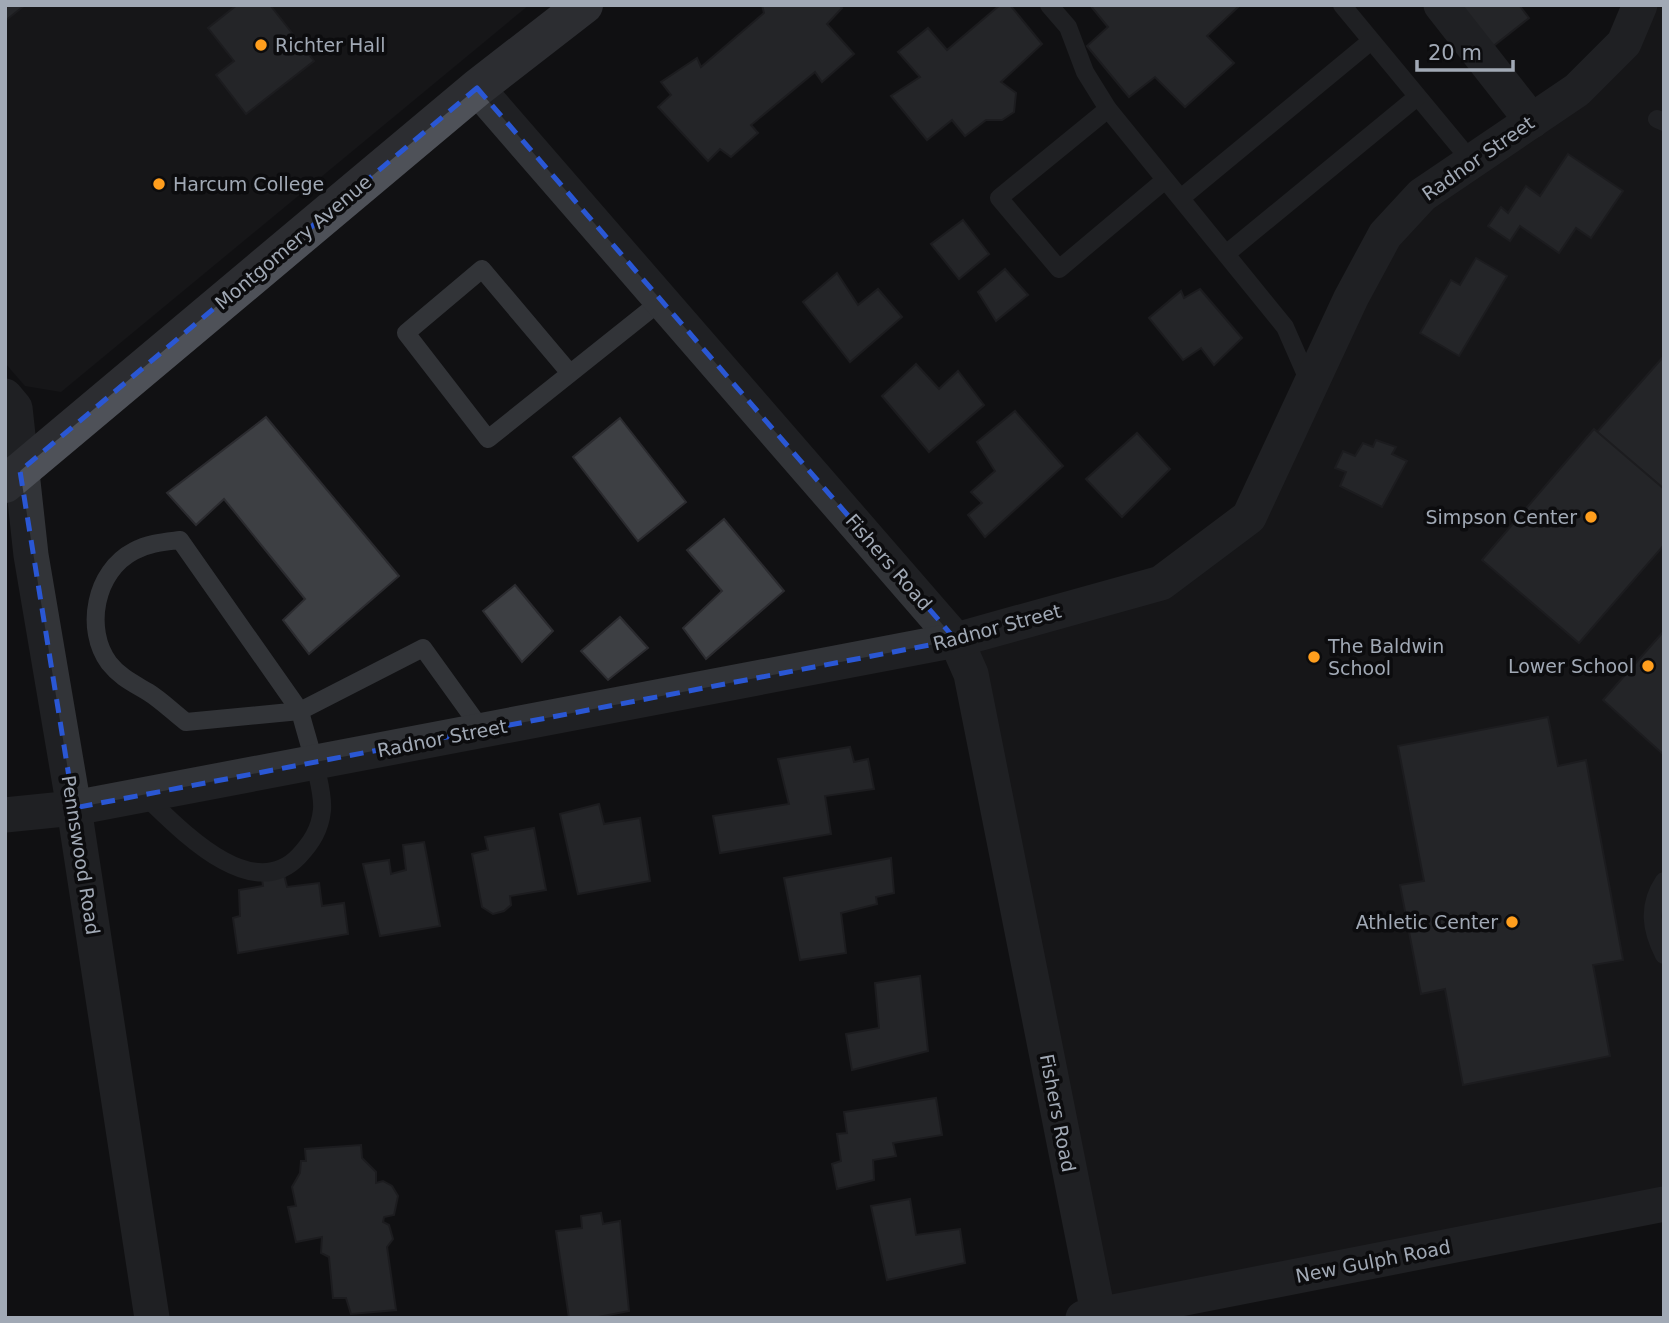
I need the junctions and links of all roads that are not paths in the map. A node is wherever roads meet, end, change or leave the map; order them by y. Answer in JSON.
{"nodes":[{"id":1,"x":584,"y":5,"type":"edge"},
{"id":2,"x":1049,"y":5,"type":"edge"},
{"id":3,"x":1342,"y":5,"type":"edge"},
{"id":4,"x":1441,"y":5,"type":"edge"},
{"id":5,"x":1640,"y":5,"type":"edge"},
{"id":6,"x":1371,"y":41,"type":"junction"},
{"id":7,"x":477,"y":88,"type":"junction"},
{"id":8,"x":1418,"y":97,"type":"junction"},
{"id":9,"x":1108,"y":110,"type":"junction"},
{"id":10,"x":1532,"y":121,"type":"junction"},
{"id":11,"x":1472,"y":162,"type":"junction"},
{"id":12,"x":1166,"y":180,"type":"junction"},
{"id":13,"x":1181,"y":198,"type":"junction"},
{"id":14,"x":1226,"y":254,"type":"junction"},
{"id":15,"x":661,"y":301,"type":"junction"},
{"id":16,"x":569,"y":372,"type":"junction"},
{"id":17,"x":1311,"y":384,"type":"junction"},
{"id":18,"x":5,"y":396,"type":"edge"},
{"id":19,"x":13,"y":478,"type":"edge"},
{"id":20,"x":956,"y":640,"type":"junction"},
{"id":21,"x":300,"y":711,"type":"junction"},
{"id":22,"x":482,"y":730,"type":"junction"},
{"id":23,"x":313,"y":762,"type":"junction"},
{"id":24,"x":143,"y":794,"type":"junction"},
{"id":25,"x":74,"y":808,"type":"junction"},
{"id":26,"x":5,"y":816,"type":"edge"},
{"id":27,"x":1664,"y":881,"type":"edge"},
{"id":28,"x":1664,"y":955,"type":"edge"},
{"id":29,"x":1664,"y":1205,"type":"edge"},
{"id":30,"x":1093,"y":1317,"type":"edge"},
{"id":31,"x":152,"y":1318,"type":"edge"}],
"edges":[{"from":1,"to":7,"type":"main road","name":"Montgomery Avenue"},
{"from":2,"to":9,"type":"lane"},
{"from":3,"to":6,"type":"lane"},
{"from":4,"to":10,"type":"street"},
{"from":5,"to":10,"type":"street","name":"Radnor Street"},
{"from":6,"to":8,"type":"lane"},
{"from":6,"to":13,"type":"lane"},
{"from":7,"to":15,"type":"street","name":"Fishers Road"},
{"from":7,"to":19,"type":"main road","name":"Montgomery Avenue"},
{"from":8,"to":11,"type":"lane"},
{"from":8,"to":14,"type":"lane"},
{"from":9,"to":12,"type":"lane"},
{"from":9,"to":12,"type":"lane"},
{"from":10,"to":11,"type":"street","name":"Radnor Street"},
{"from":11,"to":17,"type":"street","name":"Radnor Street"},
{"from":12,"to":13,"type":"lane"},
{"from":13,"to":14,"type":"lane"},
{"from":14,"to":17,"type":"lane"},
{"from":15,"to":16,"type":"lane"},
{"from":15,"to":20,"type":"street","name":"Fishers Road"},
{"from":16,"to":16,"type":"lane"},
{"from":17,"to":20,"type":"street","name":"Radnor Street"},
{"from":18,"to":19,"type":"street","name":"Pennswood Road"},
{"from":19,"to":25,"type":"street","name":"Pennswood Road"},
{"from":20,"to":22,"type":"street","name":"Radnor Street"},
{"from":20,"to":30,"type":"street","name":"Fishers Road"},
{"from":21,"to":21,"type":"lane"},
{"from":21,"to":22,"type":"lane"},
{"from":21,"to":23,"type":"lane"},
{"from":22,"to":23,"type":"street","name":"Radnor Street"},
{"from":23,"to":24,"type":"street","name":"Radnor Street"},
{"from":23,"to":24,"type":"lane"},
{"from":24,"to":25,"type":"street","name":"Radnor Street"},
{"from":25,"to":26,"type":"street","name":"Radnor Street"},
{"from":25,"to":31,"type":"street","name":"Pennswood Road"},
{"from":27,"to":28,"type":"lane"},
{"from":29,"to":30,"type":"street","name":"New Gulph Road"}]}
